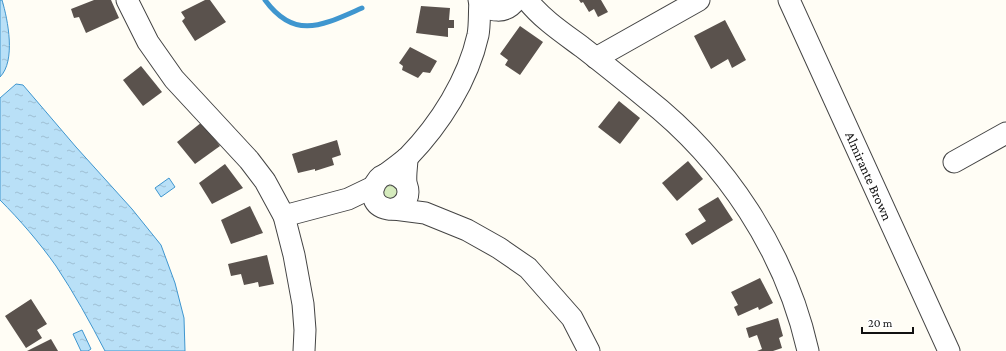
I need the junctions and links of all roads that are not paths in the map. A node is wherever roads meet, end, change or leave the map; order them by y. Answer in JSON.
{"nodes":[{"id":1,"x":127,"y":0,"type":"edge"},
{"id":2,"x":699,"y":0,"type":"edge"},
{"id":3,"x":789,"y":0,"type":"edge"},
{"id":4,"x":506,"y":4,"type":"edge"},
{"id":5,"x":596,"y":58,"type":"junction"},
{"id":6,"x":1006,"y":133,"type":"edge"},
{"id":7,"x":407,"y":158,"type":"junction"},
{"id":8,"x":954,"y":162,"type":"dead end"},
{"id":9,"x":380,"y":181,"type":"junction"},
{"id":10,"x":407,"y":188,"type":"junction"},
{"id":11,"x":348,"y":199,"type":"junction"},
{"id":12,"x":388,"y":209,"type":"junction"},
{"id":13,"x":425,"y":213,"type":"junction"},
{"id":14,"x":284,"y":216,"type":"junction"},
{"id":15,"x":304,"y":351,"type":"edge"},
{"id":16,"x":589,"y":351,"type":"edge"},
{"id":17,"x":808,"y":351,"type":"edge"},
{"id":18,"x":949,"y":351,"type":"edge"}],
"edges":[{"from":1,"to":14,"type":"street"},
{"from":2,"to":5,"type":"street"},
{"from":3,"to":18,"type":"street","name":"Almirante Brown"},
{"from":4,"to":5,"type":"street"},
{"from":4,"to":7,"type":"street"},
{"from":5,"to":17,"type":"street"},
{"from":6,"to":8,"type":"street"},
{"from":7,"to":9,"type":"street"},
{"from":7,"to":10,"type":"street"},
{"from":9,"to":10,"type":"street"},
{"from":9,"to":11,"type":"street"},
{"from":9,"to":12,"type":"street"},
{"from":10,"to":12,"type":"street"},
{"from":10,"to":13,"type":"street"},
{"from":11,"to":12,"type":"street"},
{"from":11,"to":14,"type":"street"},
{"from":12,"to":13,"type":"street"},
{"from":13,"to":16,"type":"street"},
{"from":14,"to":15,"type":"street"}]}
